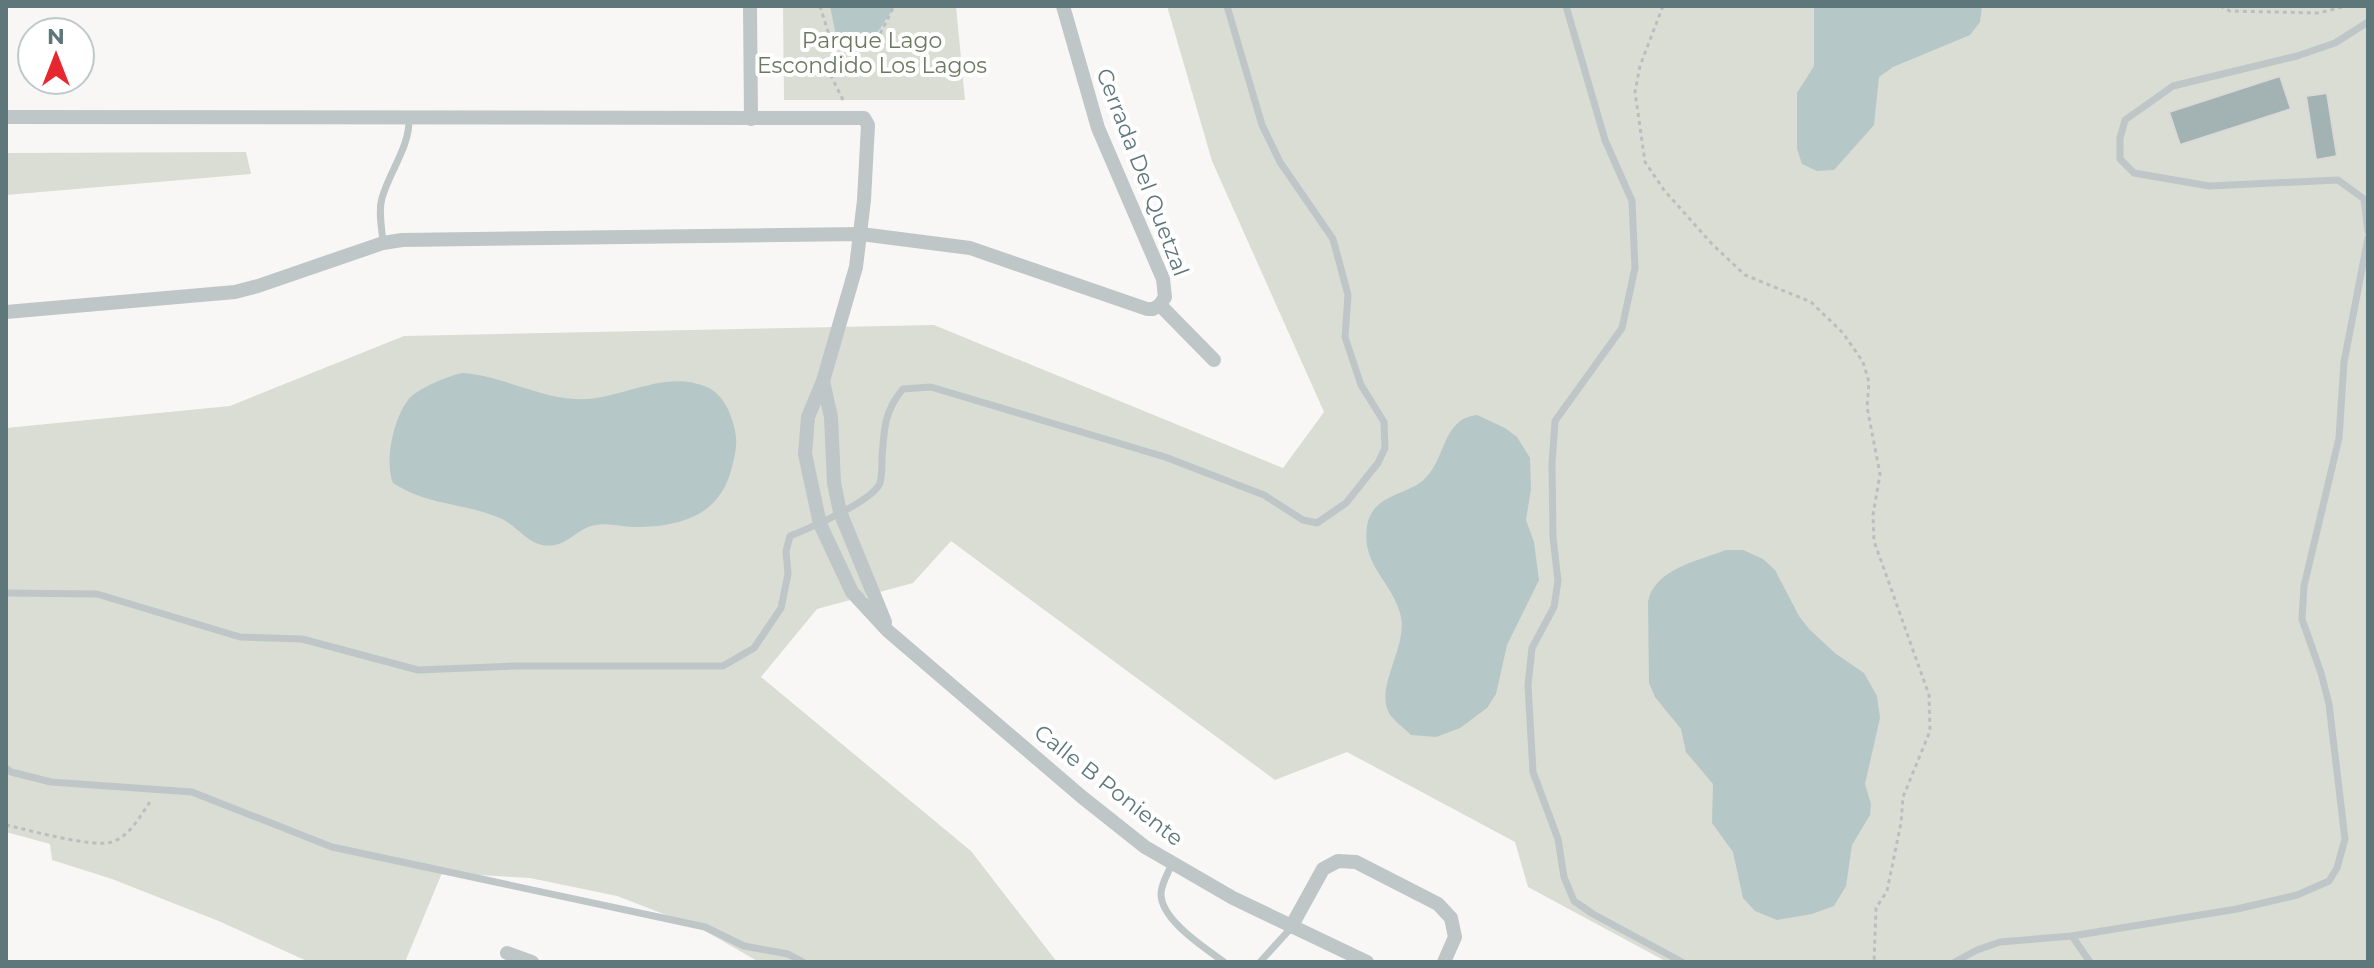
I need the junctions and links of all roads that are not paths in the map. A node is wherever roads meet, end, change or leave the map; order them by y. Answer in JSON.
{"nodes":[{"id":1,"x":750,"y":6,"type":"edge"},
{"id":2,"x":1063,"y":6,"type":"edge"},
{"id":3,"x":1227,"y":6,"type":"edge"},
{"id":4,"x":1566,"y":6,"type":"edge"},
{"id":5,"x":2368,"y":22,"type":"edge"},
{"id":6,"x":6,"y":117,"type":"edge"},
{"id":7,"x":409,"y":118,"type":"junction"},
{"id":8,"x":751,"y":119,"type":"junction"},
{"id":9,"x":2368,"y":231,"type":"edge"},
{"id":10,"x":861,"y":234,"type":"junction"},
{"id":11,"x":2368,"y":238,"type":"edge"},
{"id":12,"x":383,"y":243,"type":"junction"},
{"id":13,"x":1160,"y":305,"type":"junction"},
{"id":14,"x":6,"y":312,"type":"edge"},
{"id":15,"x":1214,"y":360,"type":"dead end"},
{"id":16,"x":823,"y":381,"type":"junction"},
{"id":17,"x":840,"y":512,"type":"junction"},
{"id":18,"x":820,"y":524,"type":"junction"},
{"id":19,"x":6,"y":593,"type":"edge"},
{"id":20,"x":888,"y":631,"type":"junction"},
{"id":21,"x":6,"y":768,"type":"edge"},
{"id":22,"x":1172,"y":864,"type":"junction"},
{"id":23,"x":1291,"y":927,"type":"junction"},
{"id":24,"x":2072,"y":936,"type":"junction"},
{"id":25,"x":507,"y":953,"type":"dead end"},
{"id":26,"x":1360,"y":961,"type":"edge"},
{"id":27,"x":532,"y":962,"type":"edge"},
{"id":28,"x":803,"y":962,"type":"edge"},
{"id":29,"x":1224,"y":962,"type":"edge"},
{"id":30,"x":1260,"y":962,"type":"edge"},
{"id":31,"x":1444,"y":962,"type":"edge"},
{"id":32,"x":1682,"y":962,"type":"edge"},
{"id":33,"x":1955,"y":962,"type":"edge"},
{"id":34,"x":2090,"y":962,"type":"edge"}],
"edges":[{"from":1,"to":8,"type":"street"},
{"from":2,"to":13,"type":"street","name":"Cerrada Del Quetzal"},
{"from":3,"to":17,"type":"lane"},
{"from":4,"to":32,"type":"lane"},
{"from":5,"to":9,"type":"lane"},
{"from":6,"to":7,"type":"street"},
{"from":7,"to":8,"type":"street"},
{"from":7,"to":12,"type":"lane"},
{"from":8,"to":10,"type":"street"},
{"from":10,"to":12,"type":"street"},
{"from":10,"to":13,"type":"street"},
{"from":10,"to":16,"type":"street"},
{"from":11,"to":24,"type":"lane"},
{"from":12,"to":14,"type":"street"},
{"from":13,"to":15,"type":"street"},
{"from":16,"to":17,"type":"street","name":"Calle B Poniente"},
{"from":16,"to":18,"type":"street","name":"Calle B Poniente"},
{"from":17,"to":18,"type":"lane"},
{"from":17,"to":20,"type":"street","name":"Calle B Poniente"},
{"from":18,"to":19,"type":"lane"},
{"from":18,"to":20,"type":"street","name":"Calle B Poniente"},
{"from":20,"to":22,"type":"street","name":"Calle B Poniente"},
{"from":21,"to":28,"type":"lane"},
{"from":22,"to":23,"type":"street","name":"Calle B Poniente"},
{"from":22,"to":29,"type":"lane"},
{"from":23,"to":26,"type":"street","name":"Calle B Poniente"},
{"from":23,"to":30,"type":"lane"},
{"from":23,"to":31,"type":"street"},
{"from":24,"to":33,"type":"lane"},
{"from":24,"to":34,"type":"lane"},
{"from":25,"to":27,"type":"street"}]}
